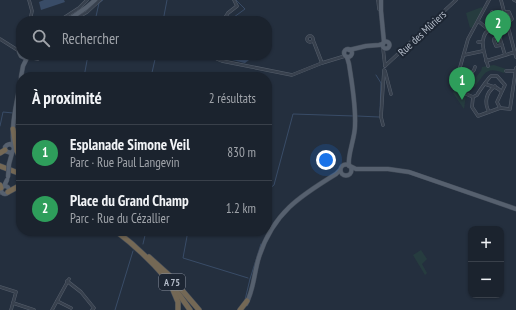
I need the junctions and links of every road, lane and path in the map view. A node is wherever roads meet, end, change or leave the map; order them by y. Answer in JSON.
{"nodes":[{"id":1,"x":29,"y":0,"type":"edge"},
{"id":2,"x":87,"y":0,"type":"edge"},
{"id":3,"x":95,"y":0,"type":"edge"},
{"id":4,"x":100,"y":0,"type":"edge"},
{"id":5,"x":234,"y":0,"type":"edge"},
{"id":6,"x":456,"y":0,"type":"edge"},
{"id":7,"x":489,"y":0,"type":"edge"},
{"id":8,"x":501,"y":0,"type":"edge"},
{"id":9,"x":380,"y":1,"type":"edge"},
{"id":10,"x":492,"y":12,"type":"dead end"},
{"id":11,"x":504,"y":12,"type":"junction"},
{"id":12,"x":31,"y":16,"type":"edge"},
{"id":13,"x":67,"y":16,"type":"edge"},
{"id":14,"x":74,"y":16,"type":"edge"},
{"id":15,"x":80,"y":16,"type":"edge"},
{"id":16,"x":226,"y":16,"type":"edge"},
{"id":17,"x":381,"y":18,"type":"junction"},
{"id":18,"x":490,"y":20,"type":"dead end"},
{"id":19,"x":478,"y":21,"type":"junction"},
{"id":20,"x":495,"y":21,"type":"junction"},
{"id":21,"x":507,"y":23,"type":"junction"},
{"id":22,"x":496,"y":26,"type":"junction"},
{"id":23,"x":384,"y":28,"type":"junction"},
{"id":24,"x":489,"y":30,"type":"junction"},
{"id":25,"x":480,"y":35,"type":"dead end"},
{"id":26,"x":484,"y":37,"type":"junction"},
{"id":27,"x":499,"y":38,"type":"junction"},
{"id":28,"x":0,"y":39,"type":"edge"},
{"id":29,"x":311,"y":41,"type":"dead end"},
{"id":30,"x":478,"y":42,"type":"dead end"},
{"id":31,"x":482,"y":42,"type":"junction"},
{"id":32,"x":384,"y":45,"type":"junction"},
{"id":33,"x":502,"y":45,"type":"junction"},
{"id":34,"x":16,"y":47,"type":"edge"},
{"id":35,"x":483,"y":51,"type":"junction"},
{"id":36,"x":515,"y":52,"type":"edge"},
{"id":37,"x":348,"y":54,"type":"junction"},
{"id":38,"x":504,"y":55,"type":"junction"},
{"id":39,"x":464,"y":56,"type":"junction"},
{"id":40,"x":516,"y":57,"type":"edge"},
{"id":41,"x":22,"y":60,"type":"edge"},
{"id":42,"x":27,"y":60,"type":"edge"},
{"id":43,"x":220,"y":60,"type":"edge"},
{"id":44,"x":486,"y":61,"type":"junction"},
{"id":45,"x":322,"y":63,"type":"junction"},
{"id":46,"x":23,"y":66,"type":"junction"},
{"id":47,"x":488,"y":66,"type":"dead end"},
{"id":48,"x":385,"y":67,"type":"junction"},
{"id":49,"x":475,"y":67,"type":"dead end"},
{"id":50,"x":516,"y":68,"type":"edge"},
{"id":51,"x":459,"y":71,"type":"junction"},
{"id":52,"x":506,"y":71,"type":"dead end"},
{"id":53,"x":516,"y":71,"type":"edge"},
{"id":54,"x":22,"y":72,"type":"edge"},
{"id":55,"x":485,"y":84,"type":"junction"},
{"id":56,"x":494,"y":86,"type":"junction"},
{"id":57,"x":501,"y":91,"type":"junction"},
{"id":58,"x":391,"y":94,"type":"dead end"},
{"id":59,"x":473,"y":97,"type":"junction"},
{"id":60,"x":16,"y":105,"type":"edge"},
{"id":61,"x":500,"y":108,"type":"junction"},
{"id":62,"x":489,"y":112,"type":"junction"},
{"id":63,"x":383,"y":125,"type":"dead end"},
{"id":64,"x":14,"y":130,"type":"junction"},
{"id":65,"x":16,"y":147,"type":"edge"},
{"id":66,"x":9,"y":150,"type":"edge"},
{"id":67,"x":348,"y":166,"type":"junction"},
{"id":68,"x":0,"y":167,"type":"edge"},
{"id":69,"x":366,"y":169,"type":"junction"},
{"id":70,"x":340,"y":170,"type":"junction"},
{"id":71,"x":16,"y":173,"type":"edge"},
{"id":72,"x":351,"y":173,"type":"junction"},
{"id":73,"x":342,"y":175,"type":"junction"},
{"id":74,"x":324,"y":181,"type":"junction"},
{"id":75,"x":16,"y":186,"type":"edge"},
{"id":76,"x":3,"y":189,"type":"edge"},
{"id":77,"x":516,"y":209,"type":"edge"},
{"id":78,"x":272,"y":228,"type":"edge"},
{"id":79,"x":122,"y":236,"type":"edge"},
{"id":80,"x":126,"y":236,"type":"edge"},
{"id":81,"x":267,"y":236,"type":"edge"},
{"id":82,"x":149,"y":258,"type":"junction"},
{"id":83,"x":0,"y":287,"type":"edge"},
{"id":84,"x":57,"y":301,"type":"junction"},
{"id":85,"x":248,"y":301,"type":"joint"},
{"id":86,"x":13,"y":302,"type":"junction"},
{"id":87,"x":71,"y":308,"type":"dead end"},
{"id":88,"x":93,"y":309,"type":"edge"},
{"id":89,"x":12,"y":310,"type":"edge"},
{"id":90,"x":34,"y":310,"type":"edge"},
{"id":91,"x":52,"y":310,"type":"edge"},
{"id":92,"x":178,"y":310,"type":"edge"},
{"id":93,"x":191,"y":310,"type":"edge"},
{"id":94,"x":199,"y":310,"type":"edge"},
{"id":95,"x":241,"y":310,"type":"edge"}],
"edges":[{"from":1,"to":12,"type":"street"},
{"from":2,"to":13,"type":"street"},
{"from":3,"to":14,"type":"main road"},
{"from":4,"to":15,"type":"street"},
{"from":5,"to":16,"type":"street"},
{"from":6,"to":48,"type":"street","name":"Rue des Mûriers"},
{"from":7,"to":19,"type":"street"},
{"from":8,"to":11,"type":"street"},
{"from":9,"to":17,"type":"main road"},
{"from":9,"to":23,"type":"main road"},
{"from":10,"to":20,"type":"street"},
{"from":11,"to":21,"type":"street"},
{"from":11,"to":21,"type":"street"},
{"from":17,"to":23,"type":"street"},
{"from":17,"to":32,"type":"main road"},
{"from":18,"to":20,"type":"street"},
{"from":19,"to":24,"type":"street"},
{"from":19,"to":39,"type":"street"},
{"from":20,"to":22,"type":"street"},
{"from":21,"to":22,"type":"street"},
{"from":21,"to":36,"type":"street"},
{"from":22,"to":24,"type":"street"},
{"from":22,"to":27,"type":"street"},
{"from":23,"to":32,"type":"main road"},
{"from":24,"to":26,"type":"street"},
{"from":25,"to":26,"type":"street"},
{"from":26,"to":31,"type":"street"},
{"from":27,"to":33,"type":"street"},
{"from":27,"to":33,"type":"street"},
{"from":28,"to":34,"type":"street"},
{"from":29,"to":45,"type":"street"},
{"from":30,"to":31,"type":"street"},
{"from":31,"to":35,"type":"street"},
{"from":32,"to":37,"type":"main road"},
{"from":32,"to":48,"type":"street"},
{"from":33,"to":38,"type":"street"},
{"from":35,"to":39,"type":"street"},
{"from":35,"to":44,"type":"street"},
{"from":36,"to":38,"type":"street"},
{"from":36,"to":40,"type":"street"},
{"from":37,"to":45,"type":"street"},
{"from":37,"to":67,"type":"main road"},
{"from":38,"to":44,"type":"street"},
{"from":39,"to":51,"type":"street"},
{"from":41,"to":46,"type":"main road"},
{"from":42,"to":46,"type":"main road"},
{"from":43,"to":45,"type":"street"},
{"from":44,"to":47,"type":"street"},
{"from":46,"to":54,"type":"main road"},
{"from":48,"to":58,"type":"street"},
{"from":48,"to":63,"type":"street"},
{"from":49,"to":51,"type":"street"},
{"from":50,"to":53,"type":"street"},
{"from":51,"to":59,"type":"street"},
{"from":52,"to":53,"type":"street"},
{"from":53,"to":61,"type":"street"},
{"from":55,"to":56,"type":"street"},
{"from":55,"to":57,"type":"street"},
{"from":55,"to":59,"type":"street"},
{"from":56,"to":57,"type":"street"},
{"from":56,"to":62,"type":"street"},
{"from":57,"to":61,"type":"street"},
{"from":59,"to":62,"type":"street"},
{"from":60,"to":64,"type":"main road"},
{"from":61,"to":62,"type":"street"},
{"from":64,"to":65,"type":"highway"},
{"from":64,"to":66,"type":"main road"},
{"from":66,"to":76,"type":"main road","bridge":true},
{"from":67,"to":69,"type":"main road"},
{"from":67,"to":70,"type":"main road"},
{"from":67,"to":72,"type":"main road"},
{"from":68,"to":71,"type":"highway"},
{"from":69,"to":72,"type":"main road"},
{"from":69,"to":77,"type":"main road"},
{"from":70,"to":73,"type":"main road"},
{"from":70,"to":74,"type":"main road"},
{"from":72,"to":73,"type":"main road"},
{"from":73,"to":74,"type":"main road"},
{"from":74,"to":78,"type":"main road"},
{"from":75,"to":76,"type":"highway"},
{"from":79,"to":82,"type":"highway","number":"A 75"},
{"from":80,"to":82,"type":"highway","number":"A 75"},
{"from":81,"to":85,"type":"main road"},
{"from":82,"to":92,"type":"highway"},
{"from":82,"to":93,"type":"highway","number":"A 75"},
{"from":82,"to":94,"type":"highway"},
{"from":83,"to":86,"type":"street"},
{"from":84,"to":87,"type":"street"},
{"from":84,"to":88,"type":"street"},
{"from":84,"to":91,"type":"street"},
{"from":85,"to":95,"type":"highway"},
{"from":86,"to":89,"type":"street"},
{"from":86,"to":90,"type":"street"}]}
